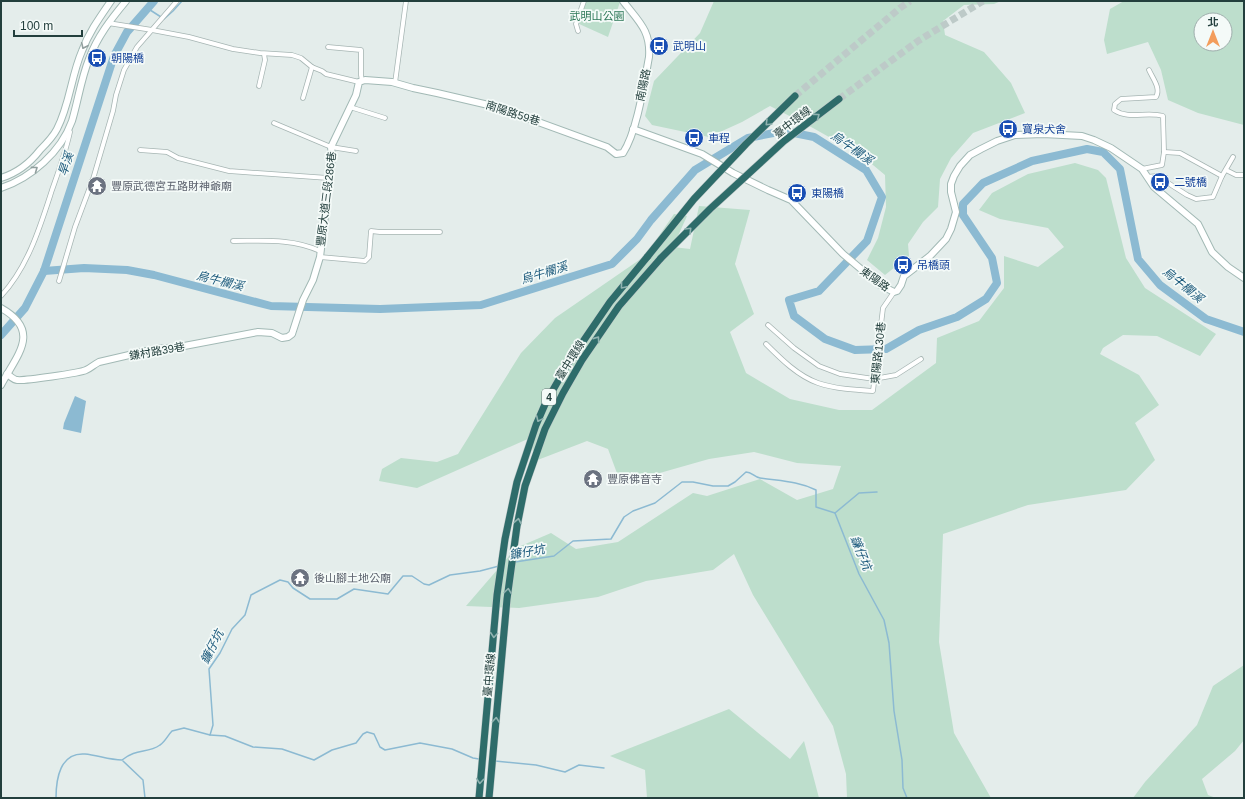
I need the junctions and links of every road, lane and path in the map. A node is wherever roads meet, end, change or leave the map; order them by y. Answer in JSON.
{"nodes":[{"id":1,"x":111,"y":1,"type":"edge"},
{"id":2,"x":126,"y":1,"type":"edge"},
{"id":3,"x":177,"y":1,"type":"edge"},
{"id":4,"x":406,"y":1,"type":"edge"},
{"id":5,"x":584,"y":1,"type":"edge"},
{"id":6,"x":624,"y":1,"type":"edge"},
{"id":7,"x":108,"y":23,"type":"junction"},
{"id":8,"x":150,"y":29,"type":"junction"},
{"id":9,"x":578,"y":31,"type":"dead end"},
{"id":10,"x":328,"y":47,"type":"dead end"},
{"id":11,"x":264,"y":54,"type":"junction"},
{"id":12,"x":312,"y":66,"type":"junction"},
{"id":13,"x":1149,"y":70,"type":"dead end"},
{"id":14,"x":361,"y":81,"type":"junction"},
{"id":15,"x":395,"y":83,"type":"junction"},
{"id":16,"x":259,"y":86,"type":"dead end"},
{"id":17,"x":795,"y":96,"type":"tunnel mouth"},
{"id":18,"x":303,"y":98,"type":"dead end"},
{"id":19,"x":839,"y":99,"type":"tunnel mouth"},
{"id":20,"x":350,"y":107,"type":"junction"},
{"id":21,"x":385,"y":118,"type":"dead end"},
{"id":22,"x":274,"y":123,"type":"dead end"},
{"id":23,"x":633,"y":129,"type":"junction"},
{"id":24,"x":70,"y":132,"type":"dead end"},
{"id":25,"x":332,"y":147,"type":"junction"},
{"id":26,"x":140,"y":150,"type":"dead end"},
{"id":27,"x":625,"y":150,"type":"joint"},
{"id":28,"x":356,"y":151,"type":"dead end"},
{"id":29,"x":1164,"y":152,"type":"junction"},
{"id":30,"x":1233,"y":157,"type":"dead end"},
{"id":31,"x":1142,"y":169,"type":"junction"},
{"id":32,"x":1226,"y":170,"type":"junction"},
{"id":33,"x":1244,"y":175,"type":"edge"},
{"id":34,"x":1222,"y":176,"type":"junction"},
{"id":35,"x":1147,"y":177,"type":"junction"},
{"id":36,"x":1,"y":178,"type":"edge"},
{"id":37,"x":328,"y":178,"type":"junction"},
{"id":38,"x":1,"y":188,"type":"edge"},
{"id":39,"x":440,"y":232,"type":"dead end"},
{"id":40,"x":233,"y":241,"type":"dead end"},
{"id":41,"x":320,"y":254,"type":"junction"},
{"id":42,"x":1244,"y":278,"type":"edge"},
{"id":43,"x":59,"y":281,"type":"dead end"},
{"id":44,"x":894,"y":292,"type":"junction"},
{"id":45,"x":1,"y":296,"type":"edge"},
{"id":46,"x":1,"y":308,"type":"edge"},
{"id":47,"x":298,"y":314,"type":"joint"},
{"id":48,"x":768,"y":325,"type":"dead end"},
{"id":49,"x":766,"y":344,"type":"dead end"},
{"id":50,"x":921,"y":359,"type":"dead end"},
{"id":51,"x":7,"y":374,"type":"junction"},
{"id":52,"x":1,"y":378,"type":"edge"},
{"id":53,"x":874,"y":379,"type":"junction"},
{"id":54,"x":1,"y":384,"type":"edge"},
{"id":55,"x":479,"y":798,"type":"edge"},
{"id":56,"x":489,"y":798,"type":"edge"}],
"edges":[{"from":1,"to":36,"type":"street","one_way":true},
{"from":2,"to":7,"type":"street"},
{"from":3,"to":8,"type":"street"},
{"from":4,"to":15,"type":"street"},
{"from":5,"to":9,"type":"street"},
{"from":6,"to":23,"type":"street","name":"南陽路"},
{"from":7,"to":8,"type":"street"},
{"from":38,"to":7,"type":"street","one_way":true},
{"from":8,"to":11,"type":"street"},
{"from":8,"to":43,"type":"street"},
{"from":10,"to":14,"type":"street"},
{"from":11,"to":12,"type":"street"},
{"from":11,"to":16,"type":"street"},
{"from":12,"to":14,"type":"street"},
{"from":12,"to":18,"type":"street"},
{"from":13,"to":29,"type":"street"},
{"from":14,"to":15,"type":"street","name":"南陽路59巷"},
{"from":14,"to":20,"type":"street","name":"豐原大道三段286巷"},
{"from":15,"to":27,"type":"street","name":"南陽路59巷"},
{"from":17,"to":55,"type":"highway","name":"臺中環線","number":"4","one_way":true,"bridge":true},
{"from":56,"to":19,"type":"highway","name":"臺中環線","number":"4","one_way":true,"bridge":true},
{"from":20,"to":21,"type":"street"},
{"from":20,"to":25,"type":"street","name":"豐原大道三段286巷"},
{"from":22,"to":25,"type":"street"},
{"from":23,"to":27,"type":"street","name":"南陽路"},
{"from":23,"to":44,"type":"street","name":"東陽路"},
{"from":24,"to":45,"type":"street"},
{"from":25,"to":28,"type":"street"},
{"from":25,"to":37,"type":"street","name":"豐原大道三段286巷"},
{"from":26,"to":37,"type":"street"},
{"from":29,"to":31,"type":"street"},
{"from":29,"to":34,"type":"street"},
{"from":30,"to":32,"type":"street"},
{"from":31,"to":35,"type":"street","name":"東陽路"},
{"from":31,"to":44,"type":"street","name":"東陽路"},
{"from":32,"to":33,"type":"street"},
{"from":32,"to":34,"type":"street"},
{"from":34,"to":35,"type":"street"},
{"from":35,"to":42,"type":"street","name":"東陽路"},
{"from":37,"to":41,"type":"street","name":"豐原大道三段286巷"},
{"from":39,"to":41,"type":"street"},
{"from":40,"to":41,"type":"street"},
{"from":41,"to":47,"type":"street","name":"豐原大道三段286巷"},
{"from":44,"to":53,"type":"street","name":"東陽路130巷"},
{"from":46,"to":51,"type":"street"},
{"from":47,"to":51,"type":"street","name":"鎌村路39巷"},
{"from":48,"to":53,"type":"street"},
{"from":49,"to":53,"type":"street","name":"東陽路130巷"},
{"from":50,"to":53,"type":"street"},
{"from":51,"to":52,"type":"street"},
{"from":51,"to":54,"type":"street"}]}
